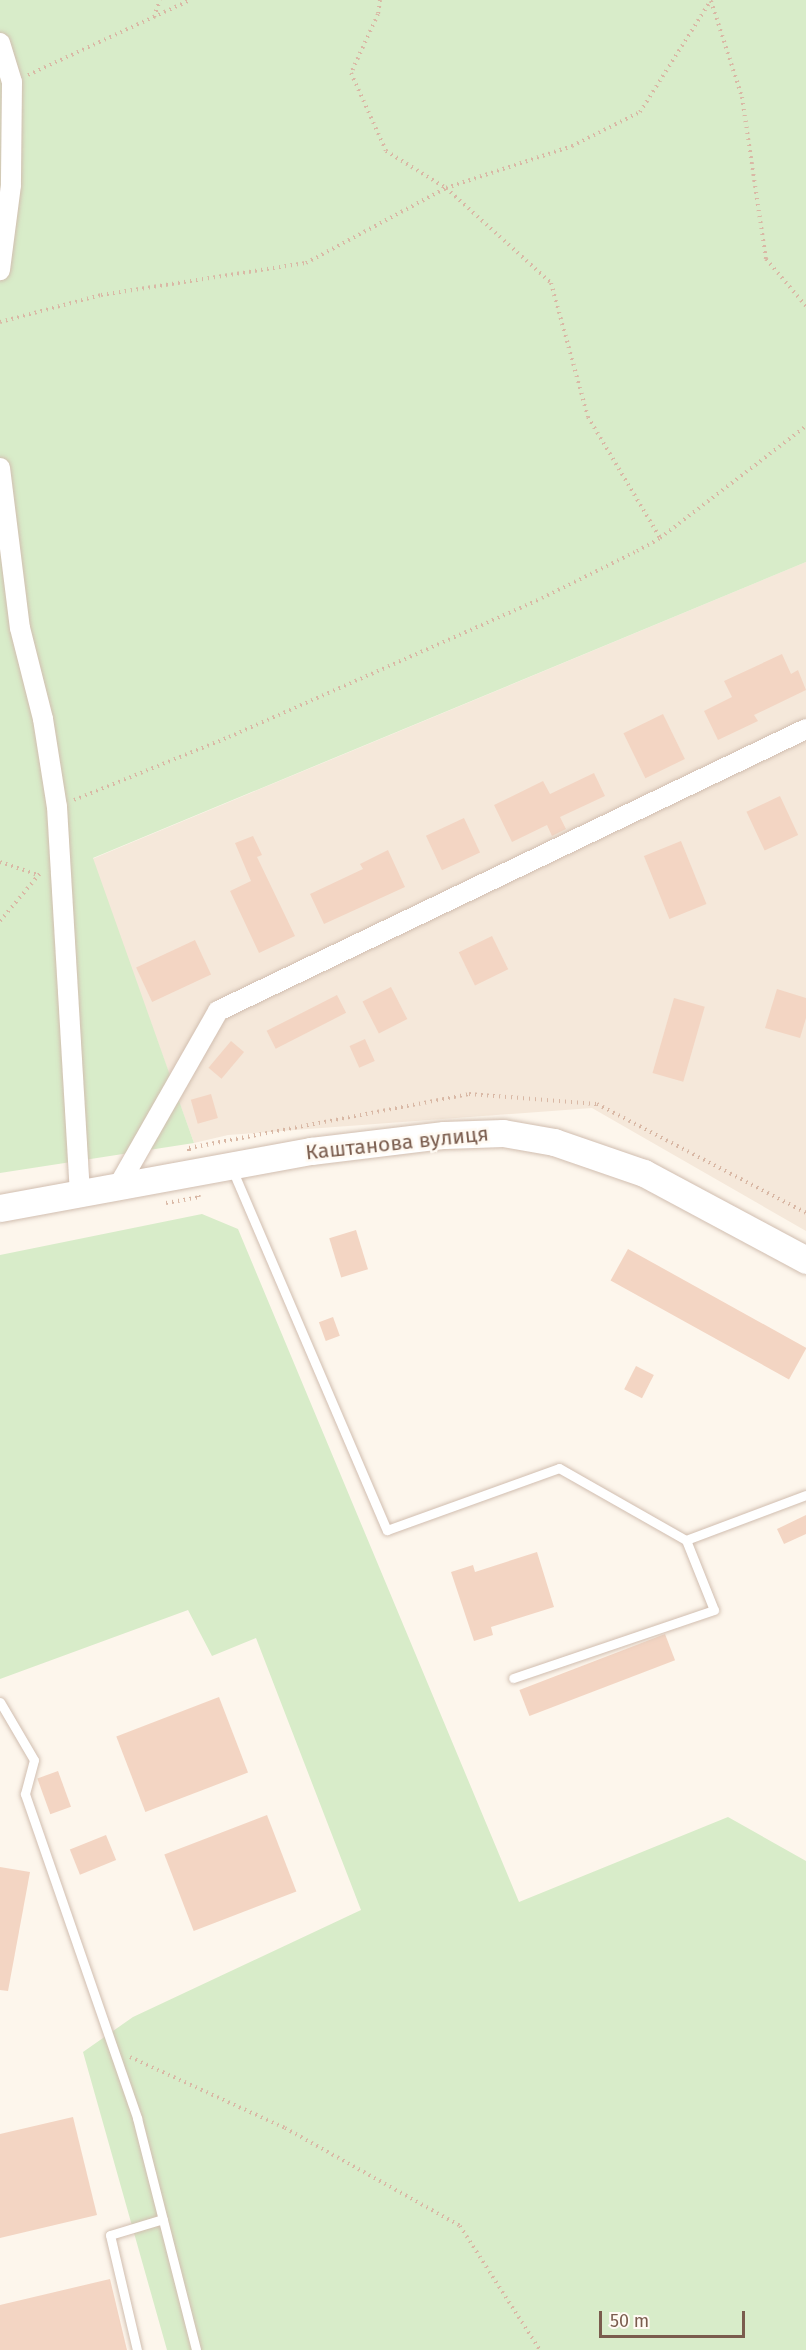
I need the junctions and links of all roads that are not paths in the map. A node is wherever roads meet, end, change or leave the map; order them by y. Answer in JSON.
{"nodes":[{"id":1,"x":0,"y":44,"type":"edge"},
{"id":2,"x":0,"y":270,"type":"edge"},
{"id":3,"x":0,"y":468,"type":"edge"},
{"id":4,"x":806,"y":729,"type":"edge"},
{"id":5,"x":230,"y":1164,"type":"junction"},
{"id":6,"x":120,"y":1183,"type":"junction"},
{"id":7,"x":80,"y":1191,"type":"junction"},
{"id":8,"x":0,"y":1208,"type":"edge"},
{"id":9,"x":806,"y":1260,"type":"edge"},
{"id":10,"x":806,"y":1495,"type":"edge"},
{"id":11,"x":686,"y":1540,"type":"junction"},
{"id":12,"x":513,"y":1678,"type":"dead end"},
{"id":13,"x":0,"y":1702,"type":"edge"},
{"id":14,"x":163,"y":2219,"type":"junction"},
{"id":15,"x":137,"y":2350,"type":"edge"},
{"id":16,"x":196,"y":2350,"type":"edge"}],
"edges":[{"from":1,"to":2,"type":"street"},
{"from":3,"to":7,"type":"street"},
{"from":4,"to":6,"type":"street"},
{"from":5,"to":6,"type":"main road","name":"Каштанова вулиця"},
{"from":5,"to":9,"type":"main road","name":"Каштанова вулиця"},
{"from":5,"to":11,"type":"lane"},
{"from":6,"to":7,"type":"main road","name":"Каштанова вулиця"},
{"from":7,"to":8,"type":"main road","name":"Каштанова вулиця"},
{"from":10,"to":11,"type":"lane"},
{"from":11,"to":12,"type":"lane"},
{"from":13,"to":14,"type":"lane"},
{"from":14,"to":15,"type":"lane"},
{"from":14,"to":16,"type":"lane"}]}
